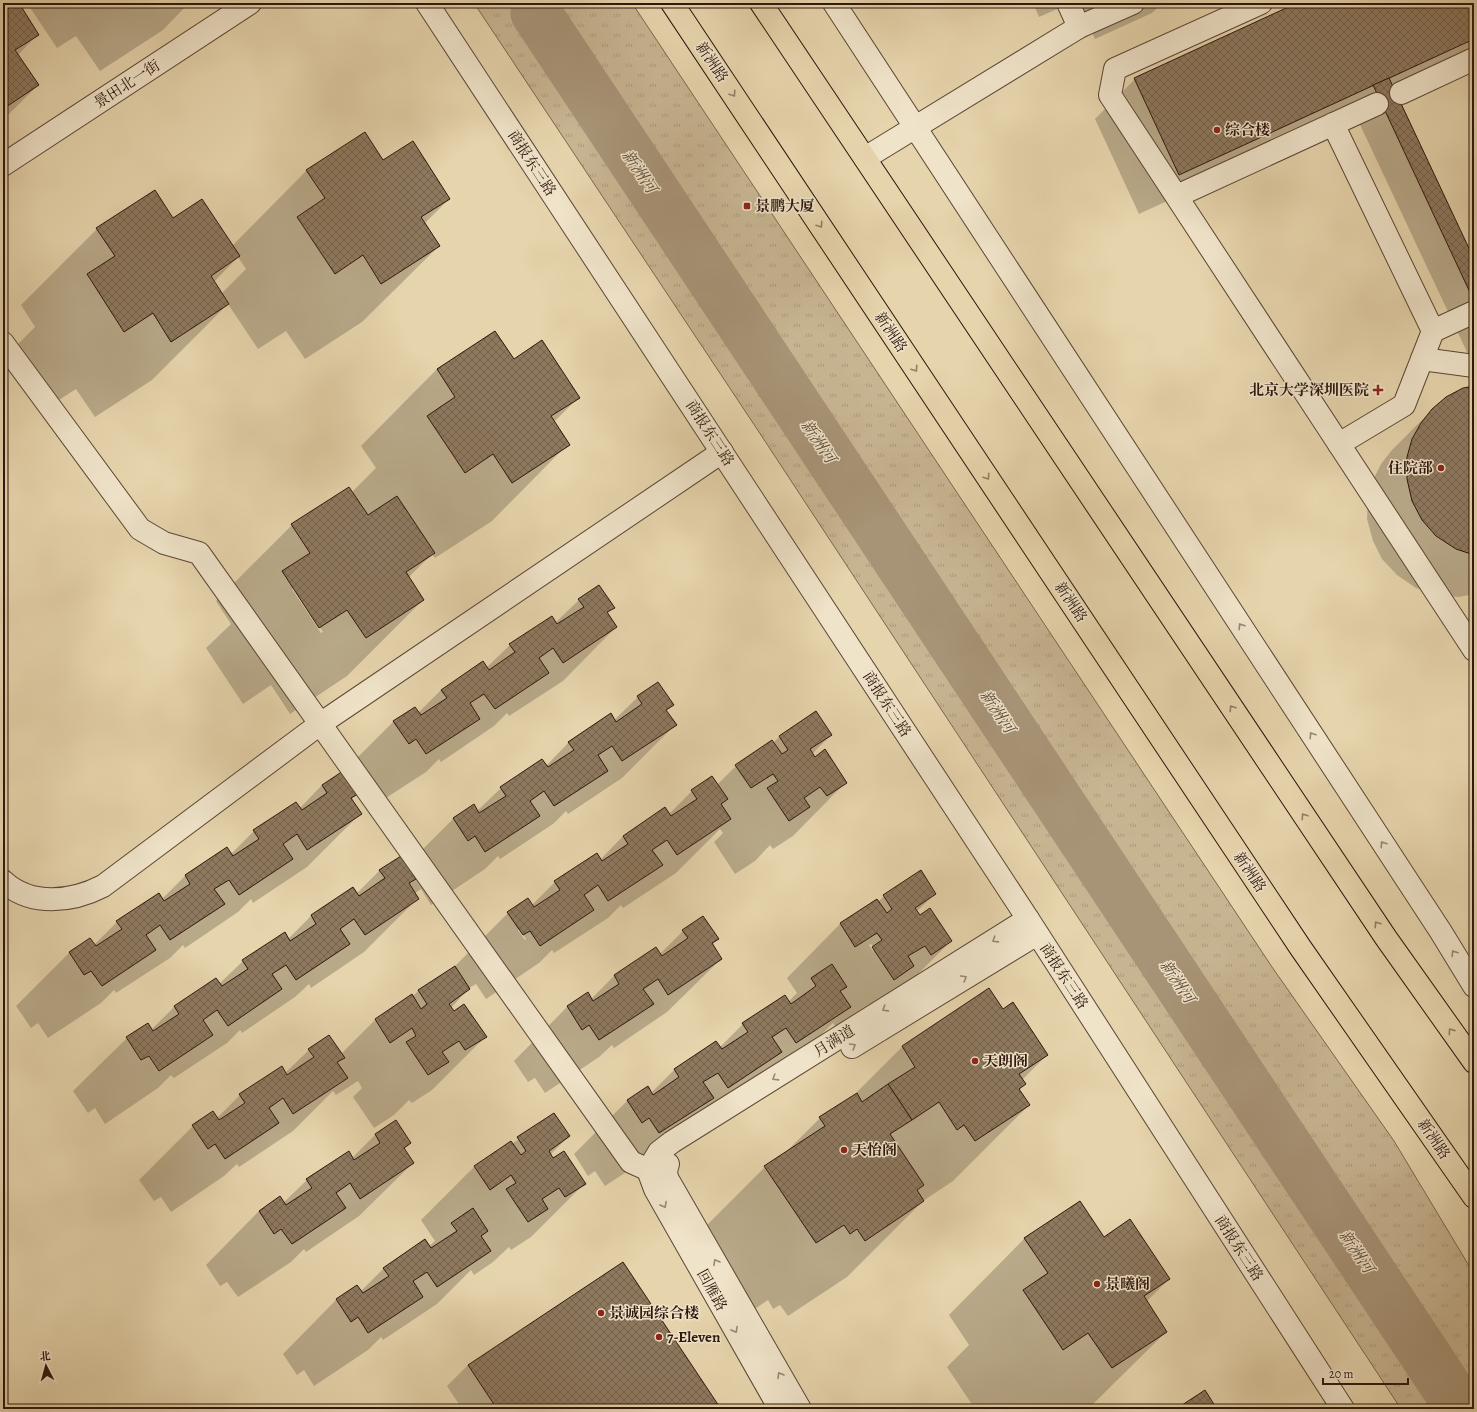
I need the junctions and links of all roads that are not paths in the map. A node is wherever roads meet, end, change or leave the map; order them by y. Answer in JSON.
{"nodes":[{"id":1,"x":250,"y":3,"type":"edge"},
{"id":2,"x":426,"y":3,"type":"edge"},
{"id":3,"x":672,"y":3,"type":"edge"},
{"id":4,"x":761,"y":3,"type":"edge"},
{"id":5,"x":834,"y":3,"type":"edge"},
{"id":6,"x":1068,"y":3,"type":"edge"},
{"id":7,"x":1133,"y":3,"type":"edge"},
{"id":8,"x":1261,"y":3,"type":"edge"},
{"id":9,"x":1079,"y":27,"type":"junction"},
{"id":10,"x":1474,"y":60,"type":"edge"},
{"id":11,"x":1401,"y":93,"type":"dead end"},
{"id":12,"x":1376,"y":104,"type":"dead end"},
{"id":13,"x":1333,"y":124,"type":"junction"},
{"id":14,"x":915,"y":127,"type":"junction"},
{"id":15,"x":865,"y":158,"type":"junction"},
{"id":16,"x":3,"y":165,"type":"edge"},
{"id":17,"x":1177,"y":196,"type":"junction"},
{"id":18,"x":1472,"y":313,"type":"dead end"},
{"id":19,"x":1433,"y":331,"type":"junction"},
{"id":20,"x":3,"y":343,"type":"edge"},
{"id":21,"x":1422,"y":359,"type":"junction"},
{"id":22,"x":1474,"y":366,"type":"edge"},
{"id":23,"x":1339,"y":444,"type":"junction"},
{"id":24,"x":722,"y":452,"type":"junction"},
{"id":25,"x":1474,"y":650,"type":"edge"},
{"id":26,"x":320,"y":724,"type":"junction"},
{"id":27,"x":3,"y":881,"type":"edge"},
{"id":28,"x":1033,"y":926,"type":"junction"},
{"id":29,"x":1474,"y":986,"type":"edge"},
{"id":30,"x":1474,"y":1062,"type":"edge"},
{"id":31,"x":658,"y":1174,"type":"junction"},
{"id":32,"x":1474,"y":1198,"type":"edge"},
{"id":33,"x":780,"y":1409,"type":"edge"},
{"id":34,"x":800,"y":1409,"type":"edge"},
{"id":35,"x":1343,"y":1409,"type":"edge"}],
"edges":[{"from":1,"to":16,"type":"street","name":"景田北一街"},
{"from":2,"to":24,"type":"street","name":"商报东三路"},
{"from":3,"to":32,"type":"main road","name":"新洲路","one_way":true},
{"from":4,"to":15,"type":"main road"},
{"from":5,"to":14,"type":"street"},
{"from":6,"to":9,"type":"street"},
{"from":7,"to":9,"type":"street"},
{"from":8,"to":17,"type":"street"},
{"from":9,"to":14,"type":"street"},
{"from":10,"to":11,"type":"street"},
{"from":12,"to":13,"type":"street"},
{"from":13,"to":17,"type":"street"},
{"from":13,"to":19,"type":"street"},
{"from":14,"to":15,"type":"street"},
{"from":29,"to":14,"type":"street","one_way":true},
{"from":30,"to":15,"type":"main road","one_way":true},
{"from":17,"to":23,"type":"street"},
{"from":18,"to":19,"type":"street"},
{"from":19,"to":21,"type":"street"},
{"from":20,"to":26,"type":"street"},
{"from":21,"to":22,"type":"street"},
{"from":21,"to":23,"type":"street"},
{"from":23,"to":25,"type":"street"},
{"from":24,"to":26,"type":"street"},
{"from":24,"to":28,"type":"street","name":"商报东三路"},
{"from":26,"to":27,"type":"street"},
{"from":26,"to":31,"type":"street"},
{"from":28,"to":31,"type":"street","name":"月满道"},
{"from":28,"to":35,"type":"street","name":"商报东三路"},
{"from":31,"to":33,"type":"street","name":"回雁路","one_way":true},
{"from":34,"to":31,"type":"street","name":"回雁路","one_way":true}]}
